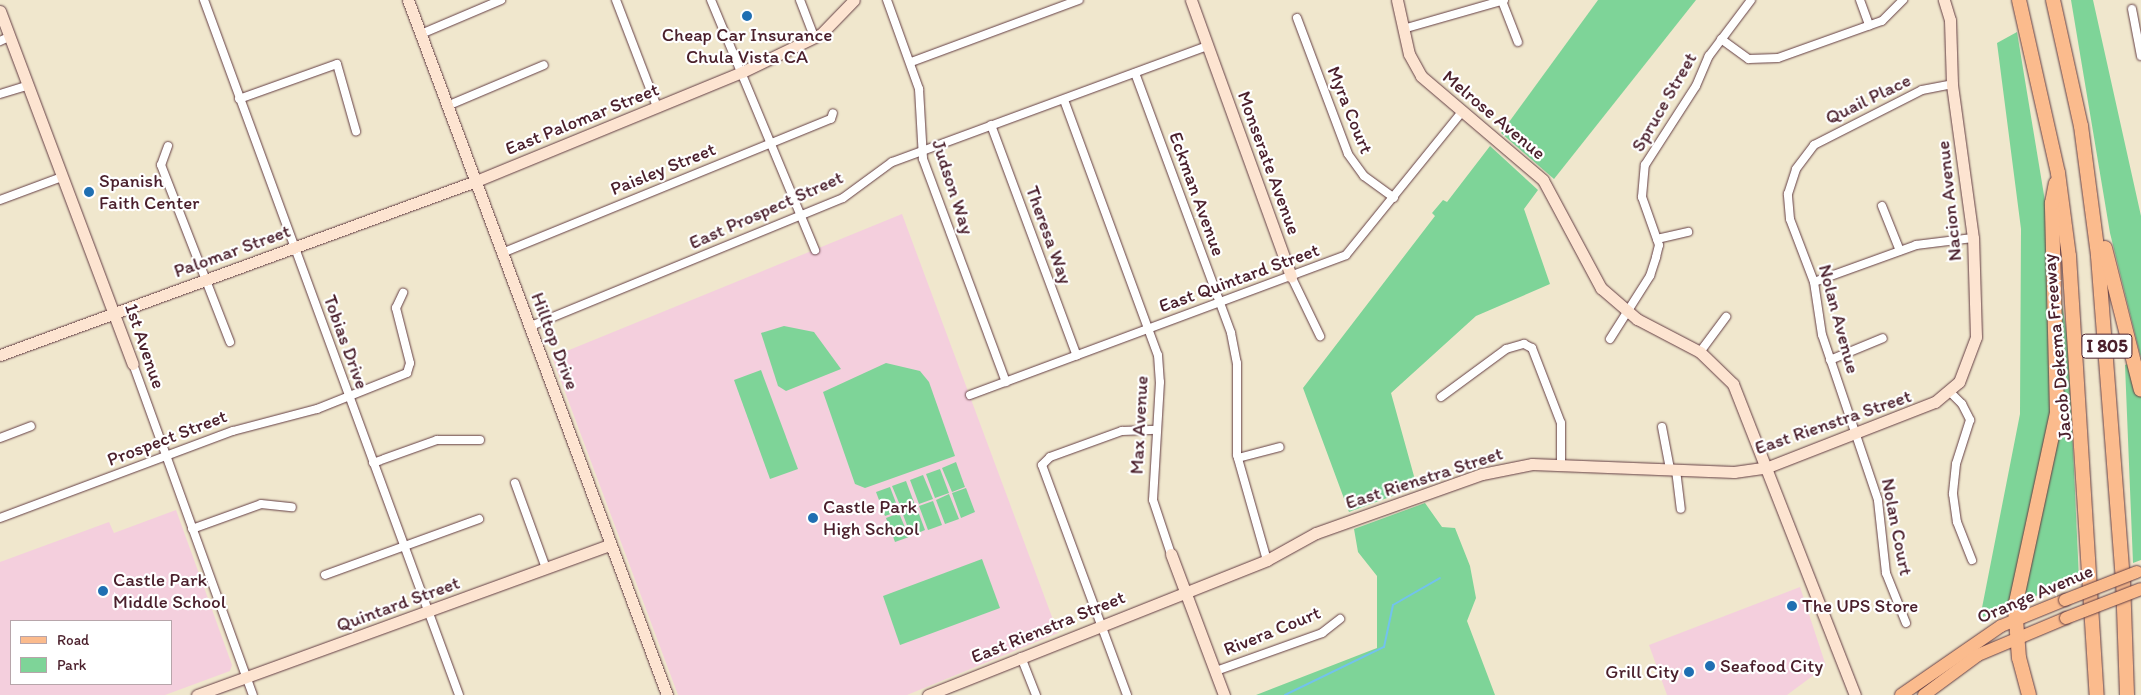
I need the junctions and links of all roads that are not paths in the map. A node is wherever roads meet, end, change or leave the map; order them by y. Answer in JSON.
{"nodes":[{"id":1,"x":204,"y":0,"type":"edge"},
{"id":2,"x":408,"y":0,"type":"edge"},
{"id":3,"x":500,"y":0,"type":"edge"},
{"id":4,"x":616,"y":0,"type":"edge"},
{"id":5,"x":711,"y":0,"type":"edge"},
{"id":6,"x":800,"y":0,"type":"edge"},
{"id":7,"x":854,"y":0,"type":"edge"},
{"id":8,"x":887,"y":0,"type":"edge"},
{"id":9,"x":1079,"y":0,"type":"edge"},
{"id":10,"x":1191,"y":0,"type":"edge"},
{"id":11,"x":1396,"y":0,"type":"edge"},
{"id":12,"x":1503,"y":0,"type":"edge"},
{"id":13,"x":1750,"y":0,"type":"edge"},
{"id":14,"x":1860,"y":0,"type":"edge"},
{"id":15,"x":1903,"y":0,"type":"edge"},
{"id":16,"x":1944,"y":0,"type":"edge"},
{"id":17,"x":2020,"y":0,"type":"edge"},
{"id":18,"x":2054,"y":0,"type":"edge"},
{"id":19,"x":2132,"y":9,"type":"dead end"},
{"id":20,"x":0,"y":11,"type":"edge"},
{"id":21,"x":1297,"y":18,"type":"dead end"},
{"id":22,"x":1869,"y":25,"type":"junction"},
{"id":23,"x":1403,"y":29,"type":"junction"},
{"id":24,"x":420,"y":34,"type":"junction"},
{"id":25,"x":814,"y":37,"type":"junction"},
{"id":26,"x":5,"y":39,"type":"edge"},
{"id":27,"x":1721,"y":39,"type":"junction"},
{"id":28,"x":1518,"y":42,"type":"dead end"},
{"id":29,"x":1208,"y":46,"type":"junction"},
{"id":30,"x":2141,"y":56,"type":"edge"},
{"id":31,"x":911,"y":62,"type":"junction"},
{"id":32,"x":544,"y":65,"type":"dead end"},
{"id":33,"x":742,"y":72,"type":"junction"},
{"id":34,"x":1135,"y":74,"type":"junction"},
{"id":35,"x":1952,"y":84,"type":"junction"},
{"id":36,"x":26,"y":86,"type":"junction"},
{"id":37,"x":0,"y":94,"type":"edge"},
{"id":38,"x":239,"y":99,"type":"junction"},
{"id":39,"x":1064,"y":100,"type":"junction"},
{"id":40,"x":447,"y":106,"type":"junction"},
{"id":41,"x":657,"y":107,"type":"junction"},
{"id":42,"x":1462,"y":112,"type":"junction"},
{"id":43,"x":833,"y":113,"type":"dead end"},
{"id":44,"x":991,"y":125,"type":"junction"},
{"id":45,"x":2080,"y":126,"type":"junction"},
{"id":46,"x":356,"y":131,"type":"dead end"},
{"id":47,"x":770,"y":144,"type":"junction"},
{"id":48,"x":168,"y":146,"type":"dead end"},
{"id":49,"x":921,"y":150,"type":"junction"},
{"id":50,"x":1805,"y":155,"type":"joint"},
{"id":51,"x":2058,"y":173,"type":"junction"},
{"id":52,"x":62,"y":177,"type":"junction"},
{"id":53,"x":476,"y":181,"type":"junction"},
{"id":54,"x":1394,"y":198,"type":"junction"},
{"id":55,"x":0,"y":200,"type":"edge"},
{"id":56,"x":1882,"y":206,"type":"dead end"},
{"id":57,"x":801,"y":216,"type":"junction"},
{"id":58,"x":1688,"y":232,"type":"dead end"},
{"id":59,"x":1973,"y":238,"type":"junction"},
{"id":60,"x":1657,"y":239,"type":"junction"},
{"id":61,"x":293,"y":248,"type":"junction"},
{"id":62,"x":815,"y":250,"type":"dead end"},
{"id":63,"x":1900,"y":251,"type":"junction"},
{"id":64,"x":502,"y":253,"type":"junction"},
{"id":65,"x":1291,"y":276,"type":"junction"},
{"id":66,"x":206,"y":279,"type":"junction"},
{"id":67,"x":1814,"y":282,"type":"junction"},
{"id":68,"x":403,"y":293,"type":"dead end"},
{"id":69,"x":1220,"y":303,"type":"junction"},
{"id":70,"x":115,"y":312,"type":"junction"},
{"id":71,"x":1627,"y":312,"type":"junction"},
{"id":72,"x":1726,"y":318,"type":"dead end"},
{"id":73,"x":531,"y":326,"type":"junction"},
{"id":74,"x":1148,"y":329,"type":"junction"},
{"id":75,"x":1320,"y":336,"type":"dead end"},
{"id":76,"x":1883,"y":338,"type":"dead end"},
{"id":77,"x":1610,"y":340,"type":"dead end"},
{"id":78,"x":230,"y":342,"type":"dead end"},
{"id":79,"x":1700,"y":352,"type":"junction"},
{"id":80,"x":0,"y":355,"type":"edge"},
{"id":81,"x":1077,"y":356,"type":"junction"},
{"id":82,"x":1830,"y":360,"type":"junction"},
{"id":83,"x":133,"y":364,"type":"joint"},
{"id":84,"x":1006,"y":382,"type":"junction"},
{"id":85,"x":2141,"y":390,"type":"edge"},
{"id":86,"x":1950,"y":392,"type":"junction"},
{"id":87,"x":970,"y":395,"type":"dead end"},
{"id":88,"x":349,"y":397,"type":"junction"},
{"id":89,"x":1441,"y":397,"type":"dead end"},
{"id":90,"x":31,"y":426,"type":"dead end"},
{"id":91,"x":1662,"y":427,"type":"dead end"},
{"id":92,"x":1157,"y":430,"type":"junction"},
{"id":93,"x":1858,"y":435,"type":"junction"},
{"id":94,"x":0,"y":438,"type":"edge"},
{"id":95,"x":480,"y":440,"type":"dead end"},
{"id":96,"x":1280,"y":447,"type":"dead end"},
{"id":97,"x":165,"y":456,"type":"junction"},
{"id":98,"x":1238,"y":458,"type":"junction"},
{"id":99,"x":373,"y":463,"type":"junction"},
{"id":100,"x":1561,"y":464,"type":"junction"},
{"id":101,"x":1768,"y":467,"type":"junction"},
{"id":102,"x":1673,"y":469,"type":"junction"},
{"id":103,"x":515,"y":483,"type":"dead end"},
{"id":104,"x":292,"y":507,"type":"dead end"},
{"id":105,"x":1682,"y":509,"type":"dead end"},
{"id":106,"x":0,"y":518,"type":"edge"},
{"id":107,"x":479,"y":519,"type":"dead end"},
{"id":108,"x":192,"y":529,"type":"junction"},
{"id":109,"x":610,"y":545,"type":"junction"},
{"id":110,"x":404,"y":547,"type":"junction"},
{"id":111,"x":1171,"y":554,"type":"joint"},
{"id":112,"x":1267,"y":560,"type":"junction"},
{"id":113,"x":1972,"y":560,"type":"dead end"},
{"id":114,"x":546,"y":568,"type":"junction"},
{"id":115,"x":2141,"y":570,"type":"edge"},
{"id":116,"x":325,"y":575,"type":"dead end"},
{"id":117,"x":2141,"y":589,"type":"edge"},
{"id":118,"x":1185,"y":590,"type":"junction"},
{"id":119,"x":428,"y":612,"type":"junction"},
{"id":120,"x":1340,"y":619,"type":"dead end"},
{"id":121,"x":2015,"y":620,"type":"junction"},
{"id":122,"x":1906,"y":624,"type":"dead end"},
{"id":123,"x":1101,"y":625,"type":"junction"},
{"id":124,"x":2016,"y":638,"type":"junction"},
{"id":125,"x":1021,"y":657,"type":"junction"},
{"id":126,"x":1216,"y":672,"type":"junction"},
{"id":127,"x":246,"y":677,"type":"junction"},
{"id":128,"x":197,"y":695,"type":"edge"},
{"id":129,"x":253,"y":695,"type":"edge"},
{"id":130,"x":459,"y":695,"type":"edge"},
{"id":131,"x":667,"y":695,"type":"edge"},
{"id":132,"x":928,"y":695,"type":"edge"},
{"id":133,"x":1036,"y":695,"type":"edge"},
{"id":134,"x":1127,"y":695,"type":"edge"},
{"id":135,"x":1224,"y":695,"type":"edge"},
{"id":136,"x":1855,"y":695,"type":"edge"},
{"id":137,"x":1900,"y":695,"type":"edge"},
{"id":138,"x":1924,"y":695,"type":"edge"},
{"id":139,"x":2029,"y":695,"type":"edge"},
{"id":140,"x":2097,"y":695,"type":"edge"},
{"id":141,"x":2127,"y":695,"type":"edge"}],
"edges":[{"from":1,"to":38,"type":"street","name":"Tobias Drive"},
{"from":2,"to":24,"type":"street","name":"Hilltop Drive"},
{"from":3,"to":24,"type":"street"},
{"from":4,"to":41,"type":"street"},
{"from":5,"to":33,"type":"street"},
{"from":6,"to":25,"type":"street"},
{"from":7,"to":25,"type":"street","name":"East Palomar Street"},
{"from":8,"to":31,"type":"street","name":"Judson Way"},
{"from":9,"to":31,"type":"street"},
{"from":10,"to":29,"type":"street","name":"Monserate Avenue"},
{"from":11,"to":23,"type":"street","name":"Melrose Avenue"},
{"from":12,"to":23,"type":"street"},
{"from":12,"to":28,"type":"street"},
{"from":13,"to":27,"type":"street","name":"Spruce Street"},
{"from":14,"to":22,"type":"street"},
{"from":15,"to":22,"type":"street"},
{"from":16,"to":35,"type":"street","name":"Nacion Avenue"},
{"from":17,"to":51,"type":"highway","name":"Jacob Dekema Freeway","number":"I 805"},
{"from":18,"to":45,"type":"highway","number":"I 805"},
{"from":19,"to":30,"type":"street"},
{"from":20,"to":26,"type":"street","name":"1st Avenue"},
{"from":21,"to":54,"type":"street","name":"Myra Court"},
{"from":22,"to":27,"type":"street"},
{"from":23,"to":42,"type":"street","name":"Melrose Avenue"},
{"from":24,"to":40,"type":"street","name":"Hilltop Drive"},
{"from":25,"to":33,"type":"street","name":"East Palomar Street"},
{"from":26,"to":36,"type":"street","name":"1st Avenue"},
{"from":27,"to":60,"type":"street","name":"Spruce Street"},
{"from":29,"to":34,"type":"street","name":"East Prospect Street"},
{"from":29,"to":65,"type":"street","name":"Monserate Avenue"},
{"from":31,"to":49,"type":"street","name":"Judson Way"},
{"from":32,"to":40,"type":"street"},
{"from":33,"to":41,"type":"street","name":"East Palomar Street"},
{"from":33,"to":47,"type":"street"},
{"from":34,"to":39,"type":"street","name":"East Prospect Street"},
{"from":34,"to":69,"type":"street","name":"Eckman Avenue"},
{"from":35,"to":50,"type":"street","name":"Quail Place"},
{"from":35,"to":59,"type":"street","name":"Nacion Avenue"},
{"from":36,"to":37,"type":"street"},
{"from":36,"to":52,"type":"street","name":"1st Avenue"},
{"from":38,"to":46,"type":"street"},
{"from":38,"to":61,"type":"street","name":"Tobias Drive"},
{"from":39,"to":44,"type":"street","name":"East Prospect Street"},
{"from":39,"to":74,"type":"street","name":"Max Avenue"},
{"from":40,"to":53,"type":"street","name":"Hilltop Drive"},
{"from":41,"to":53,"type":"street","name":"East Palomar Street"},
{"from":42,"to":54,"type":"street","name":"East Quintard Street"},
{"from":42,"to":71,"type":"street","name":"Melrose Avenue"},
{"from":43,"to":47,"type":"street","name":"Paisley Street"},
{"from":44,"to":49,"type":"street","name":"East Prospect Street"},
{"from":44,"to":81,"type":"street","name":"Theresa Way"},
{"from":45,"to":85,"type":"highway"},
{"from":45,"to":141,"type":"highway","number":"I 805"},
{"from":47,"to":57,"type":"street"},
{"from":47,"to":64,"type":"street","name":"Paisley Street"},
{"from":48,"to":66,"type":"street"},
{"from":49,"to":57,"type":"street","name":"East Prospect Street"},
{"from":49,"to":84,"type":"street","name":"Judson Way"},
{"from":50,"to":67,"type":"street","name":"Nolan Avenue"},
{"from":51,"to":121,"type":"highway"},
{"from":51,"to":140,"type":"highway","name":"Jacob Dekema Freeway","number":"I 805"},
{"from":52,"to":55,"type":"street"},
{"from":52,"to":70,"type":"street","name":"1st Avenue"},
{"from":53,"to":61,"type":"street","name":"Palomar Street"},
{"from":53,"to":64,"type":"street","name":"Hilltop Drive"},
{"from":54,"to":65,"type":"street","name":"East Quintard Street"},
{"from":56,"to":63,"type":"street"},
{"from":57,"to":62,"type":"street"},
{"from":57,"to":73,"type":"street","name":"East Prospect Street"},
{"from":58,"to":60,"type":"street"},
{"from":59,"to":63,"type":"street"},
{"from":59,"to":86,"type":"street","name":"Nacion Avenue"},
{"from":60,"to":71,"type":"street"},
{"from":61,"to":66,"type":"street","name":"Palomar Street"},
{"from":61,"to":88,"type":"street","name":"Tobias Drive"},
{"from":63,"to":67,"type":"street"},
{"from":64,"to":73,"type":"street","name":"Hilltop Drive"},
{"from":65,"to":69,"type":"street","name":"East Quintard Street"},
{"from":65,"to":75,"type":"street","name":"Monserate Avenue"},
{"from":66,"to":70,"type":"street","name":"Palomar Street"},
{"from":66,"to":78,"type":"street"},
{"from":67,"to":82,"type":"street","name":"Nolan Avenue"},
{"from":68,"to":88,"type":"street","name":"Prospect Street"},
{"from":69,"to":74,"type":"street","name":"East Quintard Street"},
{"from":69,"to":98,"type":"street","name":"Eckman Avenue"},
{"from":70,"to":80,"type":"street","name":"Palomar Street"},
{"from":70,"to":83,"type":"street","name":"1st Avenue"},
{"from":71,"to":77,"type":"street"},
{"from":71,"to":79,"type":"street","name":"Melrose Avenue"},
{"from":72,"to":79,"type":"street"},
{"from":73,"to":109,"type":"street","name":"Hilltop Drive"},
{"from":74,"to":81,"type":"street","name":"East Quintard Street"},
{"from":74,"to":92,"type":"street","name":"Max Avenue"},
{"from":76,"to":82,"type":"street"},
{"from":79,"to":101,"type":"street","name":"Melrose Avenue"},
{"from":81,"to":84,"type":"street","name":"East Quintard Street"},
{"from":82,"to":93,"type":"street","name":"Nolan Avenue"},
{"from":83,"to":97,"type":"street","name":"1st Avenue"},
{"from":84,"to":87,"type":"street","name":"East Quintard Street"},
{"from":86,"to":93,"type":"street","name":"East Rienstra Street"},
{"from":86,"to":113,"type":"street"},
{"from":88,"to":97,"type":"street","name":"Prospect Street"},
{"from":88,"to":99,"type":"street","name":"Tobias Drive"},
{"from":89,"to":100,"type":"street"},
{"from":90,"to":94,"type":"street"},
{"from":91,"to":102,"type":"street"},
{"from":92,"to":111,"type":"street","name":"Max Avenue"},
{"from":92,"to":123,"type":"street"},
{"from":93,"to":101,"type":"street","name":"East Rienstra Street"},
{"from":93,"to":122,"type":"street","name":"Nolan Court"},
{"from":95,"to":99,"type":"street"},
{"from":96,"to":98,"type":"street"},
{"from":97,"to":106,"type":"street","name":"Prospect Street"},
{"from":97,"to":108,"type":"street","name":"1st Avenue"},
{"from":98,"to":112,"type":"street","name":"Eckman Avenue"},
{"from":99,"to":110,"type":"street","name":"Tobias Drive"},
{"from":100,"to":102,"type":"street","name":"East Rienstra Street"},
{"from":100,"to":112,"type":"street","name":"East Rienstra Street"},
{"from":101,"to":102,"type":"street","name":"East Rienstra Street"},
{"from":101,"to":136,"type":"street","name":"Melrose Avenue"},
{"from":102,"to":105,"type":"street"},
{"from":103,"to":114,"type":"street"},
{"from":104,"to":108,"type":"street"},
{"from":107,"to":110,"type":"street"},
{"from":108,"to":127,"type":"street","name":"1st Avenue"},
{"from":109,"to":114,"type":"street","name":"Quintard Street"},
{"from":109,"to":131,"type":"street","name":"Hilltop Drive"},
{"from":110,"to":116,"type":"street"},
{"from":110,"to":119,"type":"street","name":"Tobias Drive"},
{"from":111,"to":118,"type":"street","name":"Max Avenue"},
{"from":112,"to":118,"type":"street","name":"East Rienstra Street"},
{"from":114,"to":119,"type":"street","name":"Quintard Street"},
{"from":115,"to":121,"type":"main road","name":"Orange Avenue","bridge":true},
{"from":117,"to":124,"type":"main road","name":"Orange Avenue","bridge":true},
{"from":118,"to":123,"type":"street","name":"East Rienstra Street"},
{"from":118,"to":126,"type":"street","name":"Max Avenue"},
{"from":119,"to":127,"type":"street","name":"Quintard Street"},
{"from":119,"to":130,"type":"street","name":"Tobias Drive"},
{"from":120,"to":126,"type":"street","name":"Rivera Court"},
{"from":121,"to":124,"type":"highway"},
{"from":121,"to":137,"type":"main road","name":"Orange Avenue"},
{"from":123,"to":125,"type":"street","name":"East Rienstra Street"},
{"from":123,"to":134,"type":"street"},
{"from":124,"to":138,"type":"main road","name":"Orange Avenue"},
{"from":124,"to":139,"type":"highway"},
{"from":125,"to":132,"type":"street","name":"East Rienstra Street"},
{"from":125,"to":133,"type":"street"},
{"from":126,"to":135,"type":"street","name":"Max Avenue"},
{"from":127,"to":128,"type":"street","name":"Quintard Street"},
{"from":127,"to":129,"type":"street","name":"1st Avenue"}]}
